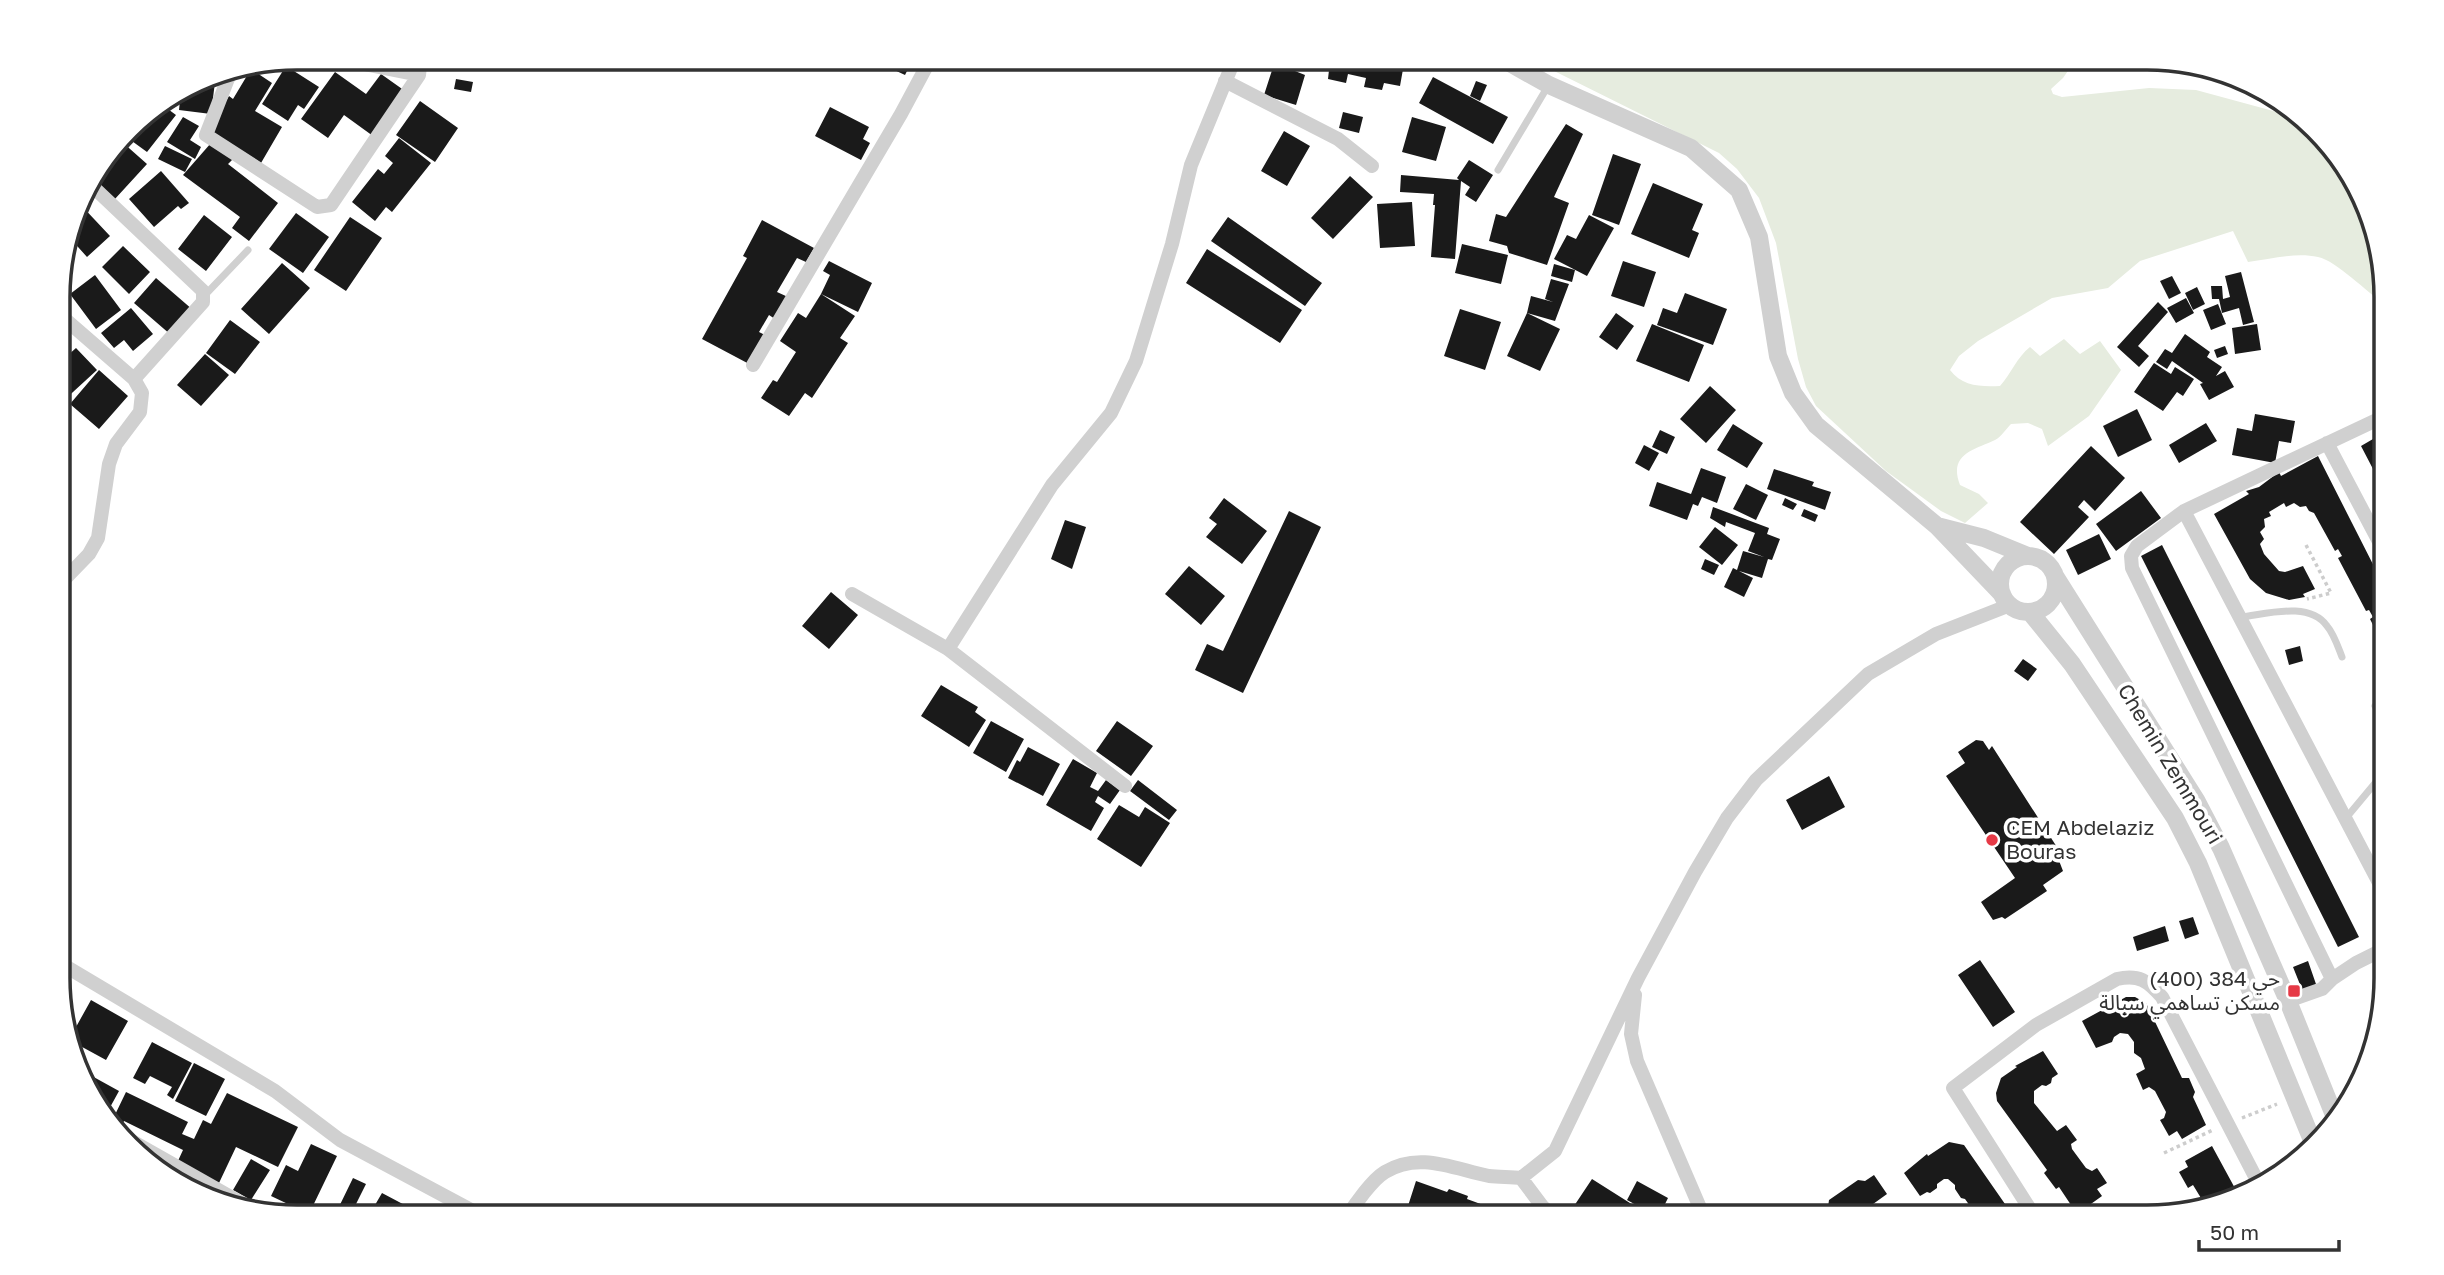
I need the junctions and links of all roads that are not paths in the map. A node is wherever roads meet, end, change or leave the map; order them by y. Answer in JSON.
{"nodes":[{"id":1,"x":398,"y":70,"type":"edge"},
{"id":2,"x":420,"y":70,"type":"edge"},
{"id":3,"x":924,"y":70,"type":"edge"},
{"id":4,"x":1230,"y":70,"type":"edge"},
{"id":5,"x":1522,"y":70,"type":"edge"},
{"id":6,"x":419,"y":75,"type":"junction"},
{"id":7,"x":227,"y":81,"type":"edge"},
{"id":8,"x":1225,"y":81,"type":"junction"},
{"id":9,"x":1549,"y":85,"type":"junction"},
{"id":10,"x":1372,"y":166,"type":"dead end"},
{"id":11,"x":1498,"y":170,"type":"dead end"},
{"id":12,"x":97,"y":190,"type":"edge"},
{"id":13,"x":248,"y":250,"type":"dead end"},
{"id":14,"x":204,"y":296,"type":"junction"},
{"id":15,"x":70,"y":323,"type":"edge"},
{"id":16,"x":752,"y":365,"type":"dead end"},
{"id":17,"x":134,"y":379,"type":"junction"},
{"id":18,"x":2374,"y":421,"type":"edge"},
{"id":19,"x":2327,"y":443,"type":"junction"},
{"id":20,"x":2184,"y":511,"type":"junction"},
{"id":21,"x":1937,"y":526,"type":"junction"},
{"id":22,"x":2374,"y":532,"type":"edge"},
{"id":23,"x":2028,"y":556,"type":"junction"},
{"id":24,"x":70,"y":574,"type":"edge"},
{"id":25,"x":2055,"y":576,"type":"junction"},
{"id":26,"x":852,"y":594,"type":"dead end"},
{"id":27,"x":2006,"y":599,"type":"junction"},
{"id":28,"x":2030,"y":612,"type":"junction"},
{"id":29,"x":2241,"y":617,"type":"junction"},
{"id":30,"x":948,"y":649,"type":"junction"},
{"id":31,"x":2342,"y":657,"type":"dead end"},
{"id":32,"x":2374,"y":784,"type":"edge"},
{"id":33,"x":1125,"y":786,"type":"dead end"},
{"id":34,"x":2346,"y":818,"type":"junction"},
{"id":35,"x":2374,"y":873,"type":"edge"},
{"id":36,"x":2374,"y":955,"type":"edge"},
{"id":37,"x":70,"y":969,"type":"edge"},
{"id":38,"x":1638,"y":978,"type":"junction"},
{"id":39,"x":2332,"y":979,"type":"junction"},
{"id":40,"x":2288,"y":1001,"type":"junction"},
{"id":41,"x":2332,"y":1110,"type":"edge"},
{"id":42,"x":2310,"y":1136,"type":"edge"},
{"id":43,"x":153,"y":1153,"type":"edge"},
{"id":44,"x":2255,"y":1177,"type":"edge"},
{"id":45,"x":1521,"y":1178,"type":"junction"},
{"id":46,"x":223,"y":1193,"type":"edge"},
{"id":47,"x":462,"y":1205,"type":"edge"},
{"id":48,"x":1354,"y":1205,"type":"edge"},
{"id":49,"x":1541,"y":1205,"type":"edge"},
{"id":50,"x":1696,"y":1205,"type":"edge"},
{"id":51,"x":2027,"y":1205,"type":"edge"}],
"edges":[{"from":1,"to":6,"type":"street"},
{"from":2,"to":6,"type":"street"},
{"from":3,"to":16,"type":"street"},
{"from":4,"to":8,"type":"street"},
{"from":5,"to":9,"type":"street"},
{"from":6,"to":7,"type":"street"},
{"from":8,"to":10,"type":"street"},
{"from":8,"to":30,"type":"street"},
{"from":9,"to":11,"type":"lane"},
{"from":9,"to":21,"type":"street"},
{"from":12,"to":14,"type":"street"},
{"from":13,"to":14,"type":"lane"},
{"from":14,"to":17,"type":"street"},
{"from":15,"to":17,"type":"street"},
{"from":17,"to":24,"type":"street"},
{"from":18,"to":19,"type":"street"},
{"from":19,"to":20,"type":"street"},
{"from":19,"to":22,"type":"street"},
{"from":20,"to":29,"type":"street"},
{"from":20,"to":39,"type":"street"},
{"from":21,"to":23,"type":"street"},
{"from":21,"to":27,"type":"street"},
{"from":23,"to":25,"type":"street"},
{"from":23,"to":27,"type":"street"},
{"from":25,"to":28,"type":"street"},
{"from":25,"to":40,"type":"street","name":"Chemin Zemmouri"},
{"from":26,"to":30,"type":"street"},
{"from":27,"to":28,"type":"street"},
{"from":27,"to":38,"type":"street"},
{"from":28,"to":42,"type":"street","name":"Chemin Zemmouri"},
{"from":29,"to":31,"type":"lane"},
{"from":29,"to":34,"type":"street"},
{"from":30,"to":33,"type":"street"},
{"from":32,"to":34,"type":"lane"},
{"from":34,"to":35,"type":"street"},
{"from":36,"to":39,"type":"street"},
{"from":37,"to":47,"type":"street"},
{"from":38,"to":45,"type":"street"},
{"from":38,"to":50,"type":"street"},
{"from":39,"to":40,"type":"street"},
{"from":40,"to":41,"type":"street","name":"Chemin Zemmouri"},
{"from":43,"to":46,"type":"street"},
{"from":44,"to":51,"type":"street"},
{"from":45,"to":48,"type":"street"},
{"from":45,"to":49,"type":"street"}]}
